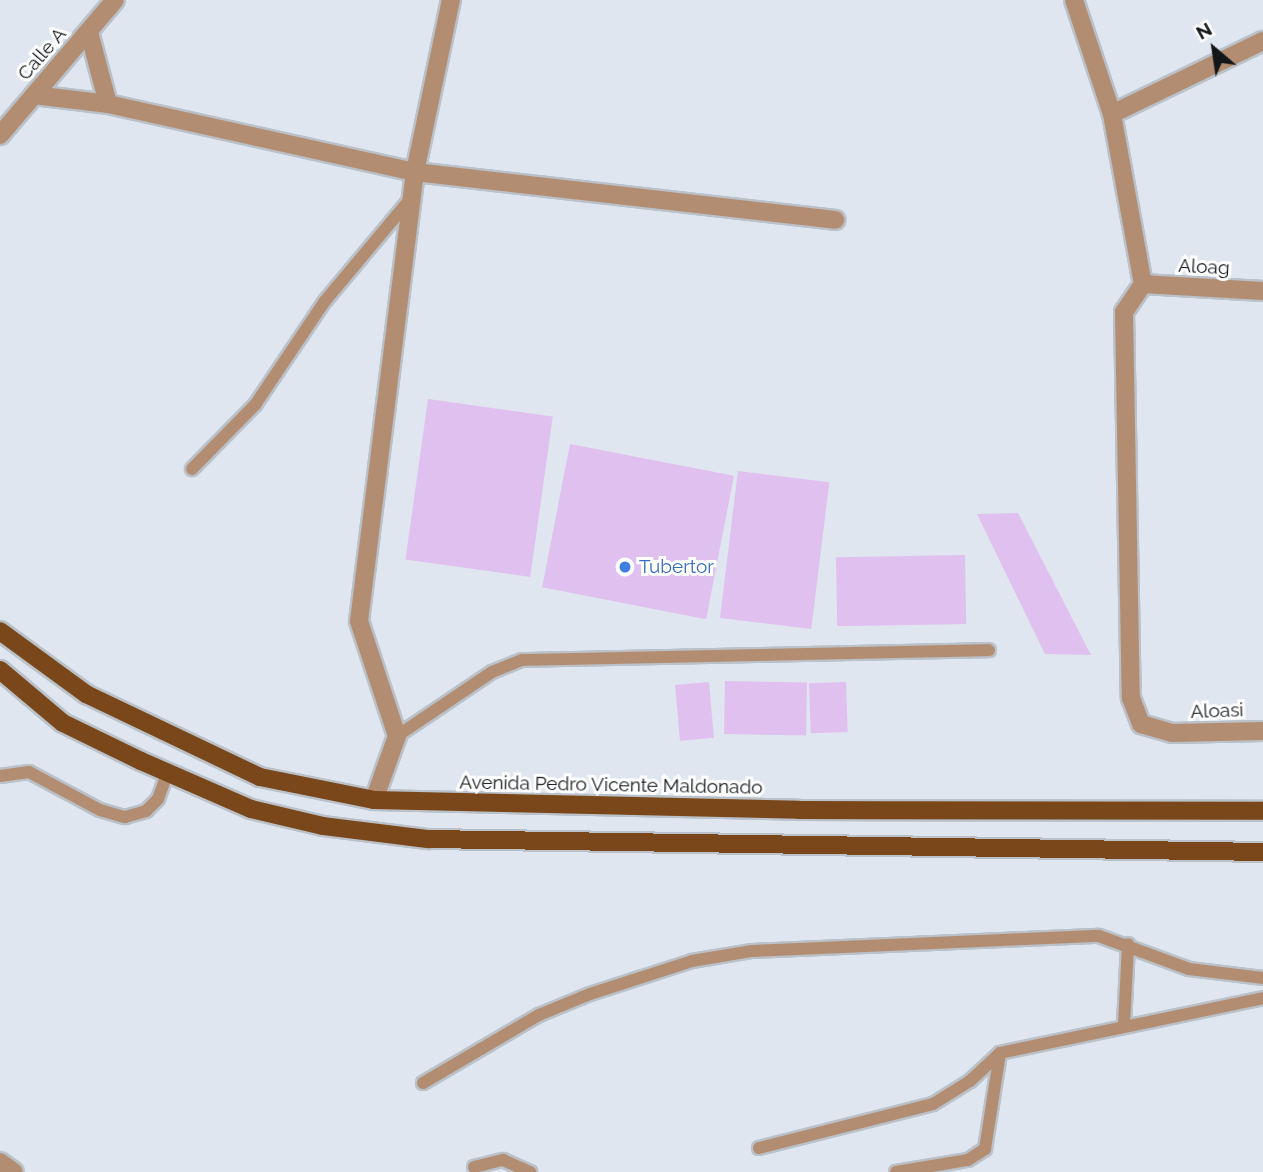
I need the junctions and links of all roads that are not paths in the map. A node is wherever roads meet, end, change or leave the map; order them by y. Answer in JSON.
{"nodes":[{"id":1,"x":115,"y":0,"type":"edge"},
{"id":2,"x":451,"y":0,"type":"edge"},
{"id":3,"x":1074,"y":0,"type":"edge"},
{"id":4,"x":89,"y":32,"type":"junction"},
{"id":5,"x":1263,"y":41,"type":"edge"},
{"id":6,"x":34,"y":95,"type":"junction"},
{"id":7,"x":108,"y":104,"type":"junction"},
{"id":8,"x":1112,"y":114,"type":"junction"},
{"id":9,"x":0,"y":135,"type":"edge"},
{"id":10,"x":415,"y":172,"type":"junction"},
{"id":11,"x":412,"y":197,"type":"junction"},
{"id":12,"x":835,"y":220,"type":"dead end"},
{"id":13,"x":1143,"y":284,"type":"junction"},
{"id":14,"x":1263,"y":291,"type":"edge"},
{"id":15,"x":191,"y":469,"type":"dead end"},
{"id":16,"x":0,"y":631,"type":"edge"},
{"id":17,"x":989,"y":650,"type":"dead end"},
{"id":18,"x":0,"y":670,"type":"edge"},
{"id":19,"x":1263,"y":731,"type":"edge"},
{"id":20,"x":397,"y":736,"type":"junction"},
{"id":21,"x":168,"y":772,"type":"junction"},
{"id":22,"x":0,"y":776,"type":"edge"},
{"id":23,"x":374,"y":800,"type":"junction"},
{"id":24,"x":1263,"y":811,"type":"edge"},
{"id":25,"x":1263,"y":852,"type":"edge"},
{"id":26,"x":1128,"y":944,"type":"junction"},
{"id":27,"x":1263,"y":978,"type":"edge"},
{"id":28,"x":1263,"y":998,"type":"edge"},
{"id":29,"x":1124,"y":1024,"type":"junction"},
{"id":30,"x":1000,"y":1053,"type":"junction"},
{"id":31,"x":423,"y":1083,"type":"dead end"},
{"id":32,"x":759,"y":1148,"type":"dead end"},
{"id":33,"x":0,"y":1162,"type":"edge"},
{"id":34,"x":474,"y":1167,"type":"dead end"},
{"id":35,"x":13,"y":1172,"type":"edge"},
{"id":36,"x":530,"y":1172,"type":"edge"},
{"id":37,"x":896,"y":1172,"type":"edge"}],
"edges":[{"from":1,"to":4,"type":"street","name":"Calle A"},
{"from":2,"to":10,"type":"street"},
{"from":3,"to":8,"type":"street"},
{"from":4,"to":6,"type":"street","name":"Calle A"},
{"from":4,"to":7,"type":"street"},
{"from":5,"to":8,"type":"street"},
{"from":6,"to":7,"type":"street"},
{"from":6,"to":9,"type":"street","name":"Calle A"},
{"from":7,"to":10,"type":"street"},
{"from":8,"to":13,"type":"street"},
{"from":10,"to":11,"type":"street"},
{"from":10,"to":12,"type":"street"},
{"from":11,"to":15,"type":"lane"},
{"from":11,"to":20,"type":"street"},
{"from":13,"to":14,"type":"street","name":"Aloag"},
{"from":13,"to":19,"type":"street","name":"Aloasi"},
{"from":16,"to":23,"type":"main road","name":"Avenida Pedro Vicente Maldonado"},
{"from":17,"to":20,"type":"lane"},
{"from":18,"to":21,"type":"main road"},
{"from":20,"to":23,"type":"street"},
{"from":21,"to":22,"type":"lane"},
{"from":21,"to":25,"type":"main road"},
{"from":23,"to":24,"type":"main road","name":"Avenida Pedro Vicente Maldonado"},
{"from":26,"to":27,"type":"lane"},
{"from":26,"to":29,"type":"lane"},
{"from":26,"to":31,"type":"lane"},
{"from":28,"to":29,"type":"lane"},
{"from":29,"to":30,"type":"lane"},
{"from":30,"to":32,"type":"lane"},
{"from":30,"to":37,"type":"lane"},
{"from":33,"to":35,"type":"street"},
{"from":34,"to":36,"type":"lane"}]}
